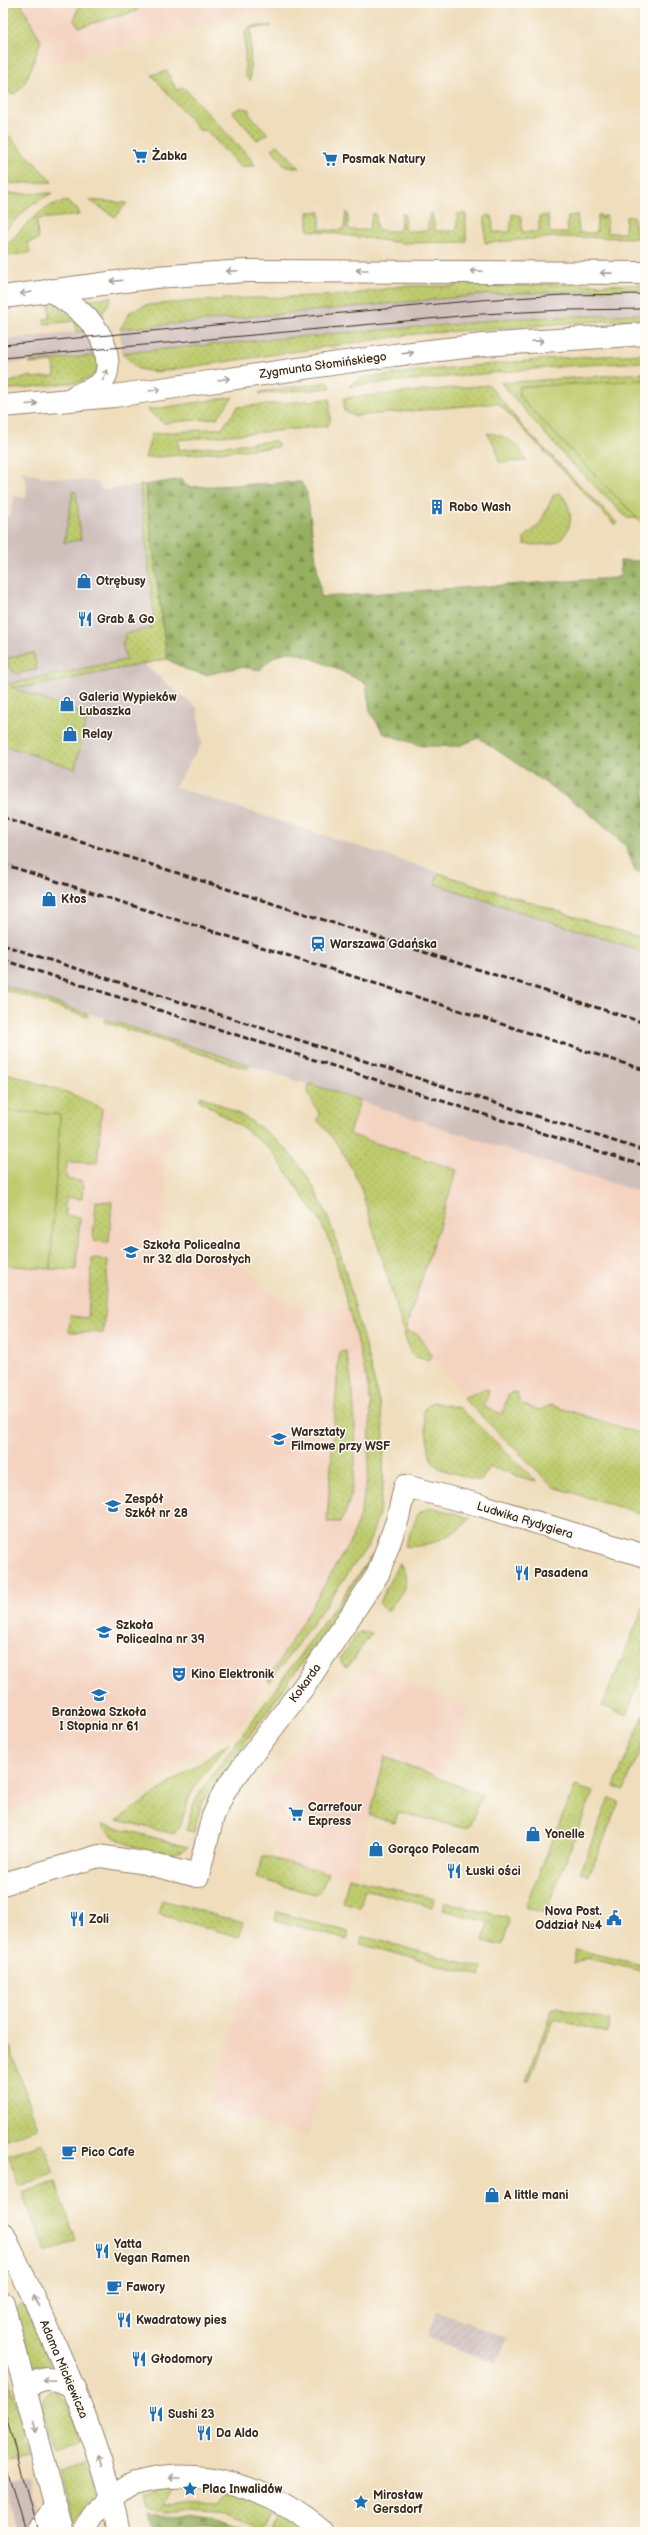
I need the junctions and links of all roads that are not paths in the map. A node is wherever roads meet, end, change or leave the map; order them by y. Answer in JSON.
{"nodes":[{"id":1,"x":645,"y":273,"type":"edge"},
{"id":2,"x":49,"y":290,"type":"junction"},
{"id":3,"x":3,"y":298,"type":"edge"},
{"id":4,"x":645,"y":334,"type":"edge"},
{"id":5,"x":61,"y":402,"type":"junction"},
{"id":6,"x":3,"y":406,"type":"edge"},
{"id":7,"x":405,"y":1486,"type":"joint"},
{"id":8,"x":645,"y":1556,"type":"edge"},
{"id":9,"x":3,"y":1884,"type":"edge"},
{"id":10,"x":3,"y":2234,"type":"edge"},
{"id":11,"x":3,"y":2303,"type":"edge"},
{"id":12,"x":75,"y":2388,"type":"junction"},
{"id":13,"x":25,"y":2389,"type":"junction"},
{"id":14,"x":112,"y":2498,"type":"junction"},
{"id":15,"x":56,"y":2505,"type":"junction"},
{"id":16,"x":37,"y":2532,"type":"edge"},
{"id":17,"x":62,"y":2532,"type":"edge"},
{"id":18,"x":83,"y":2532,"type":"edge"},
{"id":19,"x":119,"y":2532,"type":"edge"},
{"id":20,"x":323,"y":2532,"type":"edge"}],
"edges":[{"from":1,"to":2,"type":"main road","one_way":true},
{"from":2,"to":3,"type":"main road","one_way":true},
{"from":5,"to":2,"type":"main road","one_way":true},
{"from":5,"to":4,"type":"main road","name":"Zygmunta Słomińskiego","one_way":true},
{"from":6,"to":5,"type":"main road","name":"Zygmunta Słomińskiego","one_way":true},
{"from":7,"to":8,"type":"main road","name":"Ludwika Rydygiera"},
{"from":7,"to":9,"type":"main road","name":"Kokarda"},
{"from":12,"to":10,"type":"main road","name":"Adama Mickiewicza","one_way":true},
{"from":11,"to":13,"type":"main road"},
{"from":12,"to":13,"type":"main road","one_way":true},
{"from":14,"to":12,"type":"main road","name":"Adama Mickiewicza","one_way":true},
{"from":13,"to":15,"type":"main road","one_way":true},
{"from":14,"to":18,"type":"main road"},
{"from":14,"to":19,"type":"main road","name":"Adama Mickiewicza"},
{"from":20,"to":14,"type":"main road","one_way":true},
{"from":15,"to":16,"type":"main road"},
{"from":15,"to":17,"type":"main road"}]}
